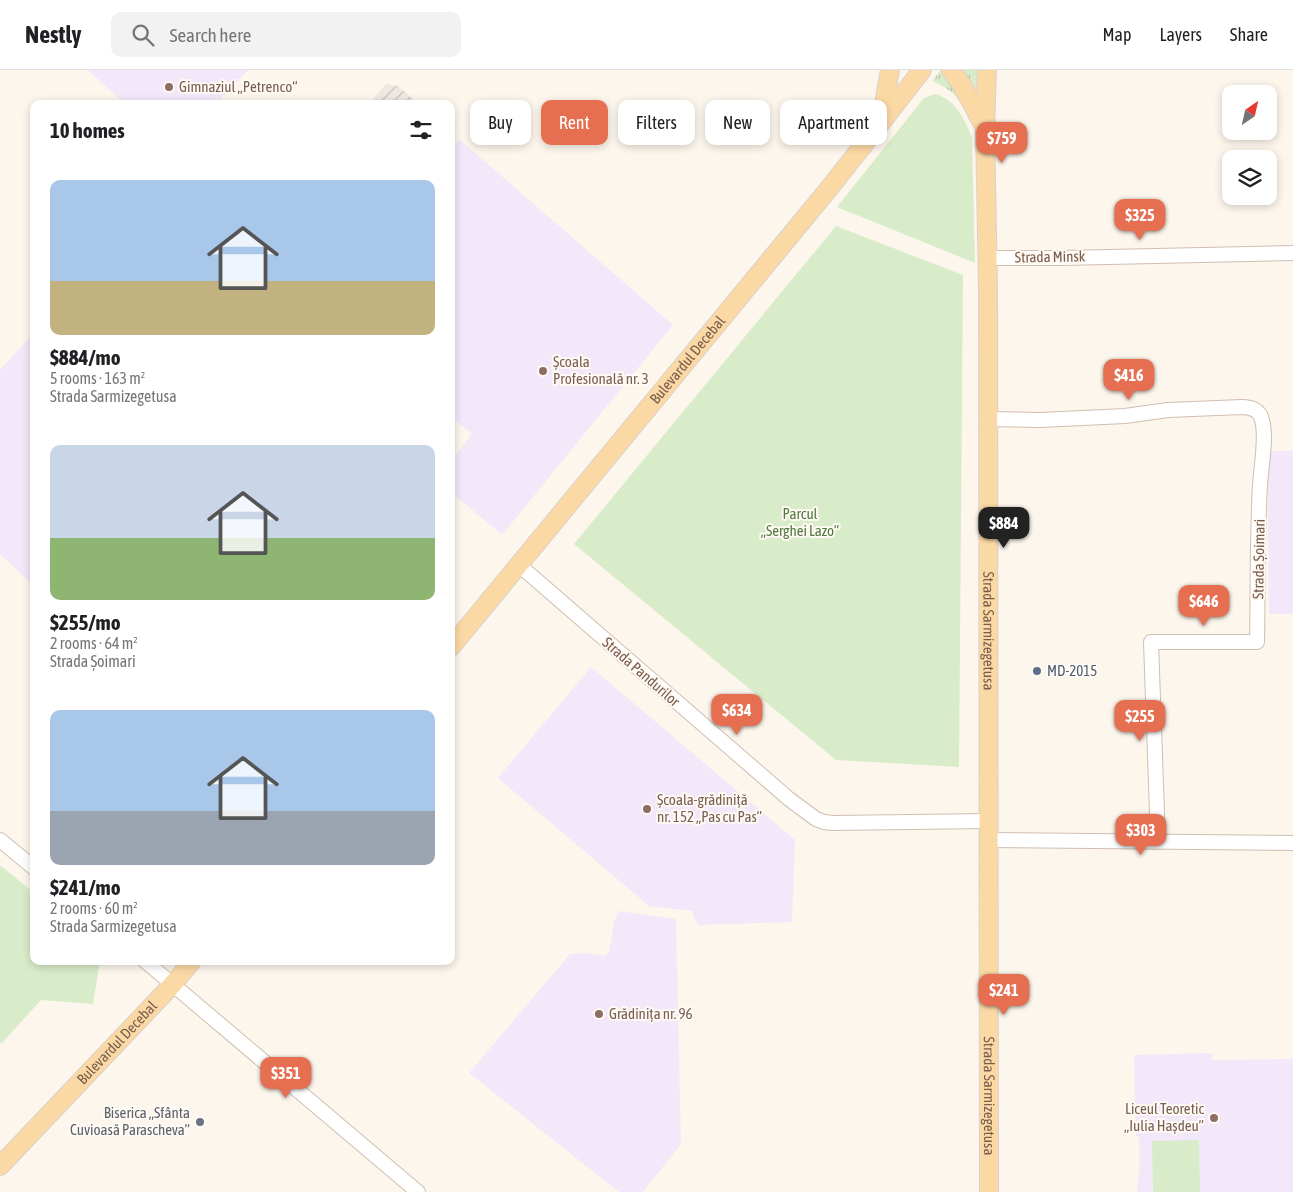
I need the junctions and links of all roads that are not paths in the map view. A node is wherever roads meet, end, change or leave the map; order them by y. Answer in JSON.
{"nodes":[{"id":1,"x":890,"y":70,"type":"edge"},
{"id":2,"x":922,"y":70,"type":"edge"},
{"id":3,"x":951,"y":70,"type":"edge"},
{"id":4,"x":987,"y":70,"type":"edge"},
{"id":5,"x":884,"y":100,"type":"edge"},
{"id":6,"x":887,"y":115,"type":"edge"},
{"id":7,"x":985,"y":128,"type":"junction"},
{"id":8,"x":863,"y":145,"type":"edge"},
{"id":9,"x":1293,"y":253,"type":"edge"},
{"id":10,"x":987,"y":258,"type":"junction"},
{"id":11,"x":988,"y":419,"type":"junction"},
{"id":12,"x":520,"y":565,"type":"junction"},
{"id":13,"x":455,"y":642,"type":"edge"},
{"id":14,"x":988,"y":821,"type":"junction"},
{"id":15,"x":0,"y":840,"type":"edge"},
{"id":16,"x":988,"y":840,"type":"junction"},
{"id":17,"x":1158,"y":842,"type":"junction"},
{"id":18,"x":1293,"y":843,"type":"edge"},
{"id":19,"x":30,"y":865,"type":"edge"},
{"id":20,"x":150,"y":965,"type":"edge"},
{"id":21,"x":189,"y":965,"type":"edge"},
{"id":22,"x":173,"y":984,"type":"junction"},
{"id":23,"x":0,"y":1166,"type":"edge"},
{"id":24,"x":418,"y":1192,"type":"edge"},
{"id":25,"x":988,"y":1192,"type":"edge"}],
"edges":[{"from":1,"to":5,"type":"main road"},
{"from":2,"to":6,"type":"main road","name":"Bulevardul Decebal"},
{"from":3,"to":7,"type":"main road"},
{"from":4,"to":7,"type":"main road","name":"Strada Sarmizegetusa"},
{"from":7,"to":10,"type":"main road","name":"Strada Sarmizegetusa"},
{"from":8,"to":12,"type":"main road","name":"Bulevardul Decebal"},
{"from":9,"to":10,"type":"street","name":"Strada Minsk"},
{"from":10,"to":11,"type":"main road","name":"Strada Sarmizegetusa"},
{"from":11,"to":14,"type":"main road","name":"Strada Sarmizegetusa"},
{"from":11,"to":17,"type":"street","name":"Strada Șoimari"},
{"from":12,"to":13,"type":"main road","name":"Bulevardul Decebal"},
{"from":12,"to":14,"type":"street","name":"Strada Pandurilor"},
{"from":14,"to":16,"type":"main road","name":"Strada Sarmizegetusa"},
{"from":15,"to":19,"type":"street"},
{"from":16,"to":17,"type":"street"},
{"from":16,"to":25,"type":"main road","name":"Strada Sarmizegetusa"},
{"from":17,"to":18,"type":"street"},
{"from":20,"to":22,"type":"street"},
{"from":21,"to":22,"type":"main road","name":"Bulevardul Decebal"},
{"from":22,"to":23,"type":"main road","name":"Bulevardul Decebal"},
{"from":22,"to":24,"type":"street"}]}
